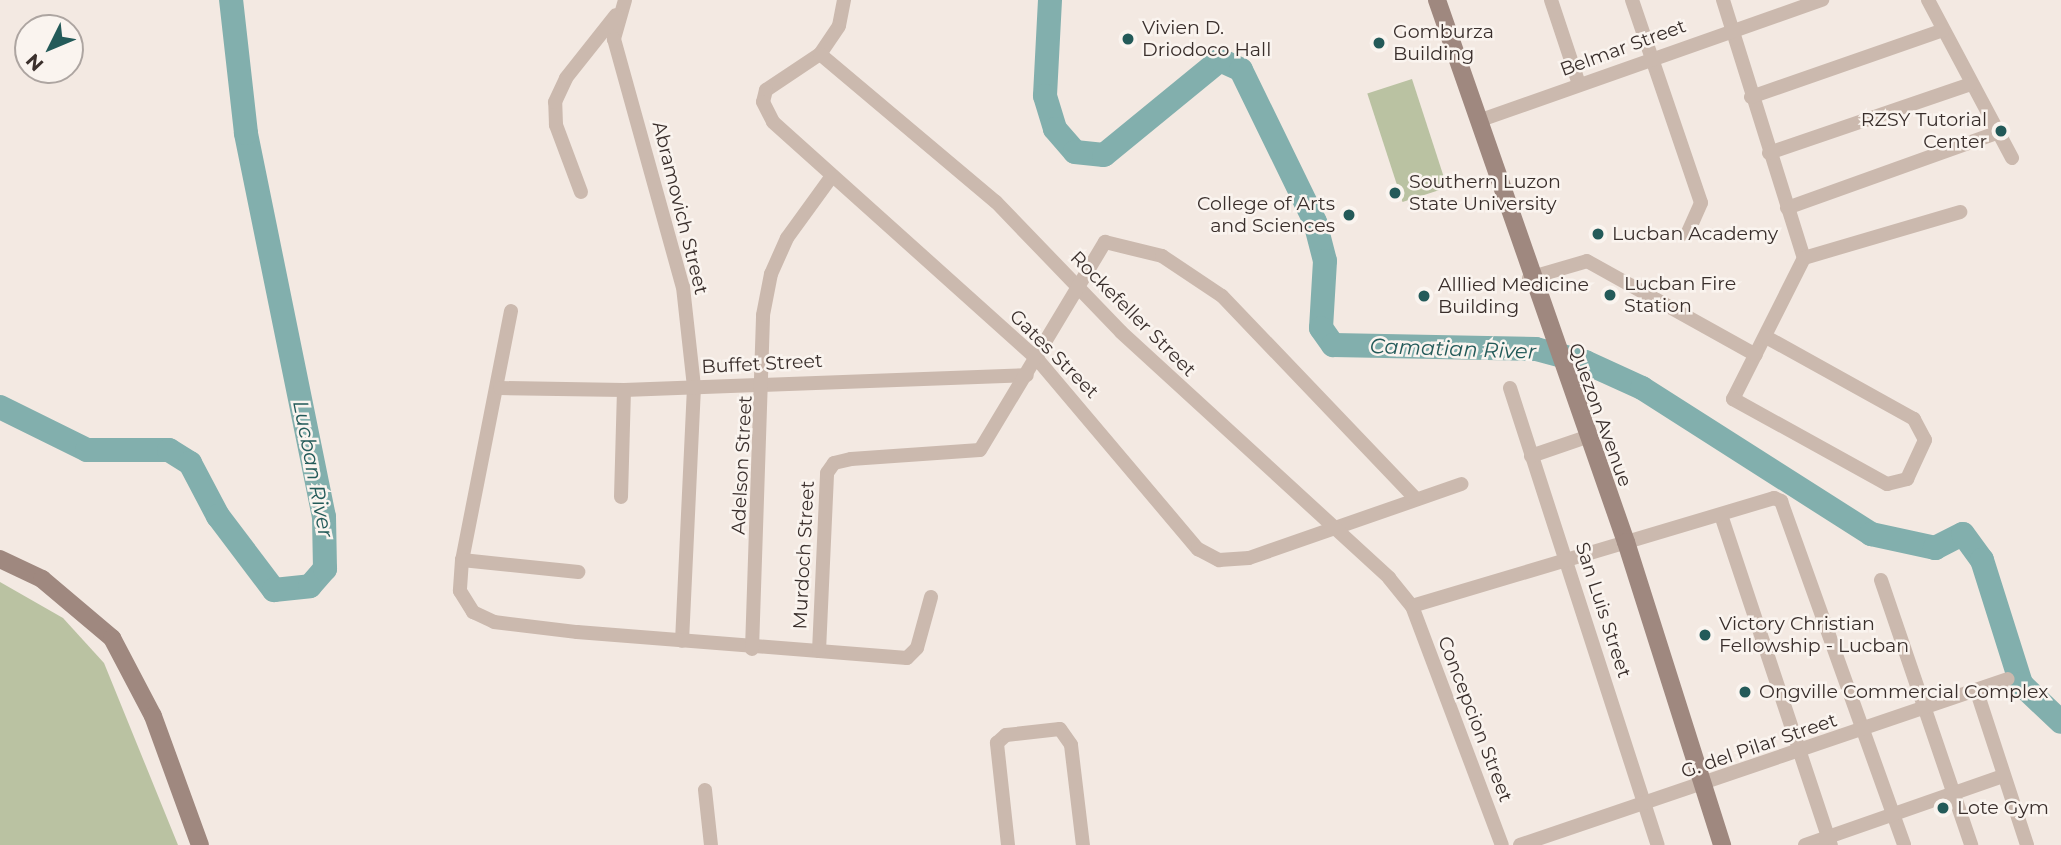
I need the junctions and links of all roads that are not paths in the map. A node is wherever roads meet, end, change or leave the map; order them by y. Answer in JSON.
{"nodes":[{"id":1,"x":625,"y":0,"type":"edge"},
{"id":2,"x":844,"y":0,"type":"edge"},
{"id":3,"x":1437,"y":0,"type":"edge"},
{"id":4,"x":1551,"y":0,"type":"edge"},
{"id":5,"x":1632,"y":0,"type":"edge"},
{"id":6,"x":1723,"y":0,"type":"edge"},
{"id":7,"x":1822,"y":0,"type":"edge"},
{"id":8,"x":1928,"y":0,"type":"edge"},
{"id":9,"x":1806,"y":3,"type":"edge"},
{"id":10,"x":616,"y":15,"type":"junction"},
{"id":11,"x":1732,"y":30,"type":"junction"},
{"id":12,"x":1943,"y":30,"type":"junction"},
{"id":13,"x":820,"y":54,"type":"junction"},
{"id":14,"x":1650,"y":58,"type":"junction"},
{"id":15,"x":1579,"y":84,"type":"junction"},
{"id":16,"x":1970,"y":84,"type":"junction"},
{"id":17,"x":1751,"y":97,"type":"junction"},
{"id":18,"x":1478,"y":121,"type":"junction"},
{"id":19,"x":1996,"y":133,"type":"junction"},
{"id":20,"x":1769,"y":153,"type":"junction"},
{"id":21,"x":2012,"y":158,"type":"dead end"},
{"id":22,"x":832,"y":176,"type":"junction"},
{"id":23,"x":581,"y":192,"type":"dead end"},
{"id":24,"x":1787,"y":208,"type":"junction"},
{"id":25,"x":1960,"y":212,"type":"dead end"},
{"id":26,"x":1687,"y":234,"type":"dead end"},
{"id":27,"x":1804,"y":258,"type":"junction"},
{"id":28,"x":1529,"y":278,"type":"junction"},
{"id":29,"x":1077,"y":287,"type":"junction"},
{"id":30,"x":511,"y":311,"type":"dead end"},
{"id":31,"x":1766,"y":337,"type":"junction"},
{"id":32,"x":1756,"y":355,"type":"junction"},
{"id":33,"x":1038,"y":360,"type":"junction"},
{"id":34,"x":1027,"y":375,"type":"junction"},
{"id":35,"x":766,"y":380,"type":"junction"},
{"id":36,"x":694,"y":387,"type":"junction"},
{"id":37,"x":500,"y":388,"type":"junction"},
{"id":38,"x":1510,"y":388,"type":"dead end"},
{"id":39,"x":624,"y":390,"type":"junction"},
{"id":40,"x":1584,"y":438,"type":"junction"},
{"id":41,"x":1531,"y":456,"type":"junction"},
{"id":42,"x":1462,"y":484,"type":"dead end"},
{"id":43,"x":621,"y":497,"type":"dead end"},
{"id":44,"x":1416,"y":499,"type":"junction"},
{"id":45,"x":1721,"y":515,"type":"junction"},
{"id":46,"x":1336,"y":530,"type":"junction"},
{"id":47,"x":1626,"y":542,"type":"junction"},
{"id":48,"x":0,"y":559,"type":"edge"},
{"id":49,"x":462,"y":560,"type":"junction"},
{"id":50,"x":1567,"y":562,"type":"junction"},
{"id":51,"x":578,"y":572,"type":"dead end"},
{"id":52,"x":1881,"y":580,"type":"dead end"},
{"id":53,"x":931,"y":597,"type":"dead end"},
{"id":54,"x":1412,"y":606,"type":"junction"},
{"id":55,"x":682,"y":641,"type":"junction"},
{"id":56,"x":752,"y":649,"type":"junction"},
{"id":57,"x":819,"y":651,"type":"junction"},
{"id":58,"x":2008,"y":679,"type":"dead end"},
{"id":59,"x":1977,"y":692,"type":"junction"},
{"id":60,"x":1925,"y":710,"type":"junction"},
{"id":61,"x":1865,"y":731,"type":"junction"},
{"id":62,"x":1802,"y":751,"type":"junction"},
{"id":63,"x":2003,"y":776,"type":"junction"},
{"id":64,"x":1704,"y":785,"type":"junction"},
{"id":65,"x":705,"y":790,"type":"dead end"},
{"id":66,"x":1954,"y":795,"type":"junction"},
{"id":67,"x":1645,"y":805,"type":"junction"},
{"id":68,"x":1893,"y":815,"type":"junction"},
{"id":69,"x":1830,"y":841,"type":"edge"},
{"id":70,"x":200,"y":845,"type":"edge"},
{"id":71,"x":711,"y":845,"type":"edge"},
{"id":72,"x":1008,"y":845,"type":"edge"},
{"id":73,"x":1083,"y":845,"type":"edge"},
{"id":74,"x":1502,"y":845,"type":"edge"},
{"id":75,"x":1520,"y":845,"type":"edge"},
{"id":76,"x":1658,"y":845,"type":"edge"},
{"id":77,"x":1722,"y":845,"type":"edge"},
{"id":78,"x":1805,"y":845,"type":"edge"},
{"id":79,"x":1903,"y":845,"type":"edge"},
{"id":80,"x":1971,"y":845,"type":"edge"},
{"id":81,"x":2026,"y":845,"type":"edge"}],
"edges":[{"from":1,"to":10,"type":"street"},
{"from":2,"to":13,"type":"street"},
{"from":3,"to":18,"type":"main road","name":"Quezon Avenue"},
{"from":4,"to":15,"type":"street"},
{"from":5,"to":14,"type":"street"},
{"from":6,"to":11,"type":"street"},
{"from":7,"to":9,"type":"street","name":"Belmar Street"},
{"from":8,"to":12,"type":"street"},
{"from":9,"to":11,"type":"street","name":"Belmar Street"},
{"from":10,"to":23,"type":"street"},
{"from":10,"to":36,"type":"street","name":"Abramovich Street"},
{"from":11,"to":14,"type":"street","name":"Belmar Street"},
{"from":11,"to":17,"type":"street"},
{"from":12,"to":16,"type":"street"},
{"from":12,"to":17,"type":"street"},
{"from":13,"to":22,"type":"street","name":"Gates Street"},
{"from":13,"to":29,"type":"street","name":"Rockefeller Street"},
{"from":14,"to":15,"type":"street","name":"Belmar Street"},
{"from":14,"to":26,"type":"street"},
{"from":15,"to":18,"type":"street","name":"Belmar Street"},
{"from":16,"to":19,"type":"street"},
{"from":16,"to":20,"type":"street"},
{"from":17,"to":20,"type":"street"},
{"from":18,"to":28,"type":"main road","name":"Quezon Avenue"},
{"from":19,"to":21,"type":"street"},
{"from":19,"to":24,"type":"street"},
{"from":20,"to":24,"type":"street"},
{"from":22,"to":33,"type":"street","name":"Gates Street"},
{"from":22,"to":35,"type":"street","name":"Adelson Street"},
{"from":24,"to":27,"type":"street"},
{"from":25,"to":27,"type":"street"},
{"from":27,"to":31,"type":"street"},
{"from":28,"to":32,"type":"street"},
{"from":28,"to":40,"type":"main road","name":"Quezon Avenue"},
{"from":29,"to":33,"type":"street","name":"Murdoch Street"},
{"from":29,"to":44,"type":"street","name":"Murdoch Street"},
{"from":29,"to":46,"type":"street","name":"Rockefeller Street"},
{"from":30,"to":37,"type":"street"},
{"from":31,"to":32,"type":"street"},
{"from":31,"to":32,"type":"street"},
{"from":33,"to":34,"type":"street","name":"Murdoch Street"},
{"from":33,"to":46,"type":"street","name":"Gates Street"},
{"from":34,"to":35,"type":"street","name":"Buffet Street"},
{"from":34,"to":57,"type":"street","name":"Murdoch Street"},
{"from":35,"to":36,"type":"street","name":"Buffet Street"},
{"from":35,"to":56,"type":"street","name":"Adelson Street"},
{"from":36,"to":39,"type":"street","name":"Buffet Street"},
{"from":36,"to":55,"type":"street","name":"Abramovich Street"},
{"from":37,"to":39,"type":"street","name":"Buffet Street"},
{"from":37,"to":49,"type":"street"},
{"from":38,"to":41,"type":"street","name":"San Luis Street"},
{"from":39,"to":43,"type":"street"},
{"from":40,"to":41,"type":"street"},
{"from":40,"to":47,"type":"main road","name":"Quezon Avenue"},
{"from":41,"to":50,"type":"street","name":"San Luis Street"},
{"from":42,"to":44,"type":"street","name":"Gates Street"},
{"from":44,"to":46,"type":"street","name":"Gates Street"},
{"from":45,"to":47,"type":"street"},
{"from":45,"to":61,"type":"street"},
{"from":45,"to":62,"type":"street"},
{"from":46,"to":54,"type":"street","name":"Rockefeller Street"},
{"from":47,"to":50,"type":"street"},
{"from":47,"to":64,"type":"main road","name":"Quezon Avenue"},
{"from":48,"to":70,"type":"main road"},
{"from":49,"to":51,"type":"street"},
{"from":49,"to":55,"type":"street"},
{"from":50,"to":54,"type":"street"},
{"from":50,"to":67,"type":"street","name":"San Luis Street"},
{"from":52,"to":60,"type":"street"},
{"from":53,"to":57,"type":"street"},
{"from":54,"to":74,"type":"street","name":"Concepcion Street"},
{"from":55,"to":56,"type":"street"},
{"from":56,"to":57,"type":"street"},
{"from":58,"to":59,"type":"street","name":"G. del Pilar Street"},
{"from":59,"to":60,"type":"street","name":"G. del Pilar Street"},
{"from":59,"to":63,"type":"street"},
{"from":60,"to":61,"type":"street","name":"G. del Pilar Street"},
{"from":60,"to":66,"type":"street"},
{"from":61,"to":62,"type":"street","name":"G. del Pilar Street"},
{"from":61,"to":68,"type":"street"},
{"from":62,"to":64,"type":"street","name":"G. del Pilar Street"},
{"from":62,"to":69,"type":"street"},
{"from":63,"to":66,"type":"street"},
{"from":63,"to":81,"type":"street"},
{"from":64,"to":67,"type":"street","name":"G. del Pilar Street"},
{"from":64,"to":77,"type":"main road","name":"Quezon Avenue"},
{"from":65,"to":71,"type":"street"},
{"from":66,"to":68,"type":"street"},
{"from":66,"to":80,"type":"street"},
{"from":67,"to":75,"type":"street","name":"G. del Pilar Street"},
{"from":67,"to":76,"type":"street","name":"San Luis Street"},
{"from":68,"to":69,"type":"street"},
{"from":68,"to":79,"type":"street"},
{"from":69,"to":78,"type":"street"},
{"from":72,"to":73,"type":"street"}]}
